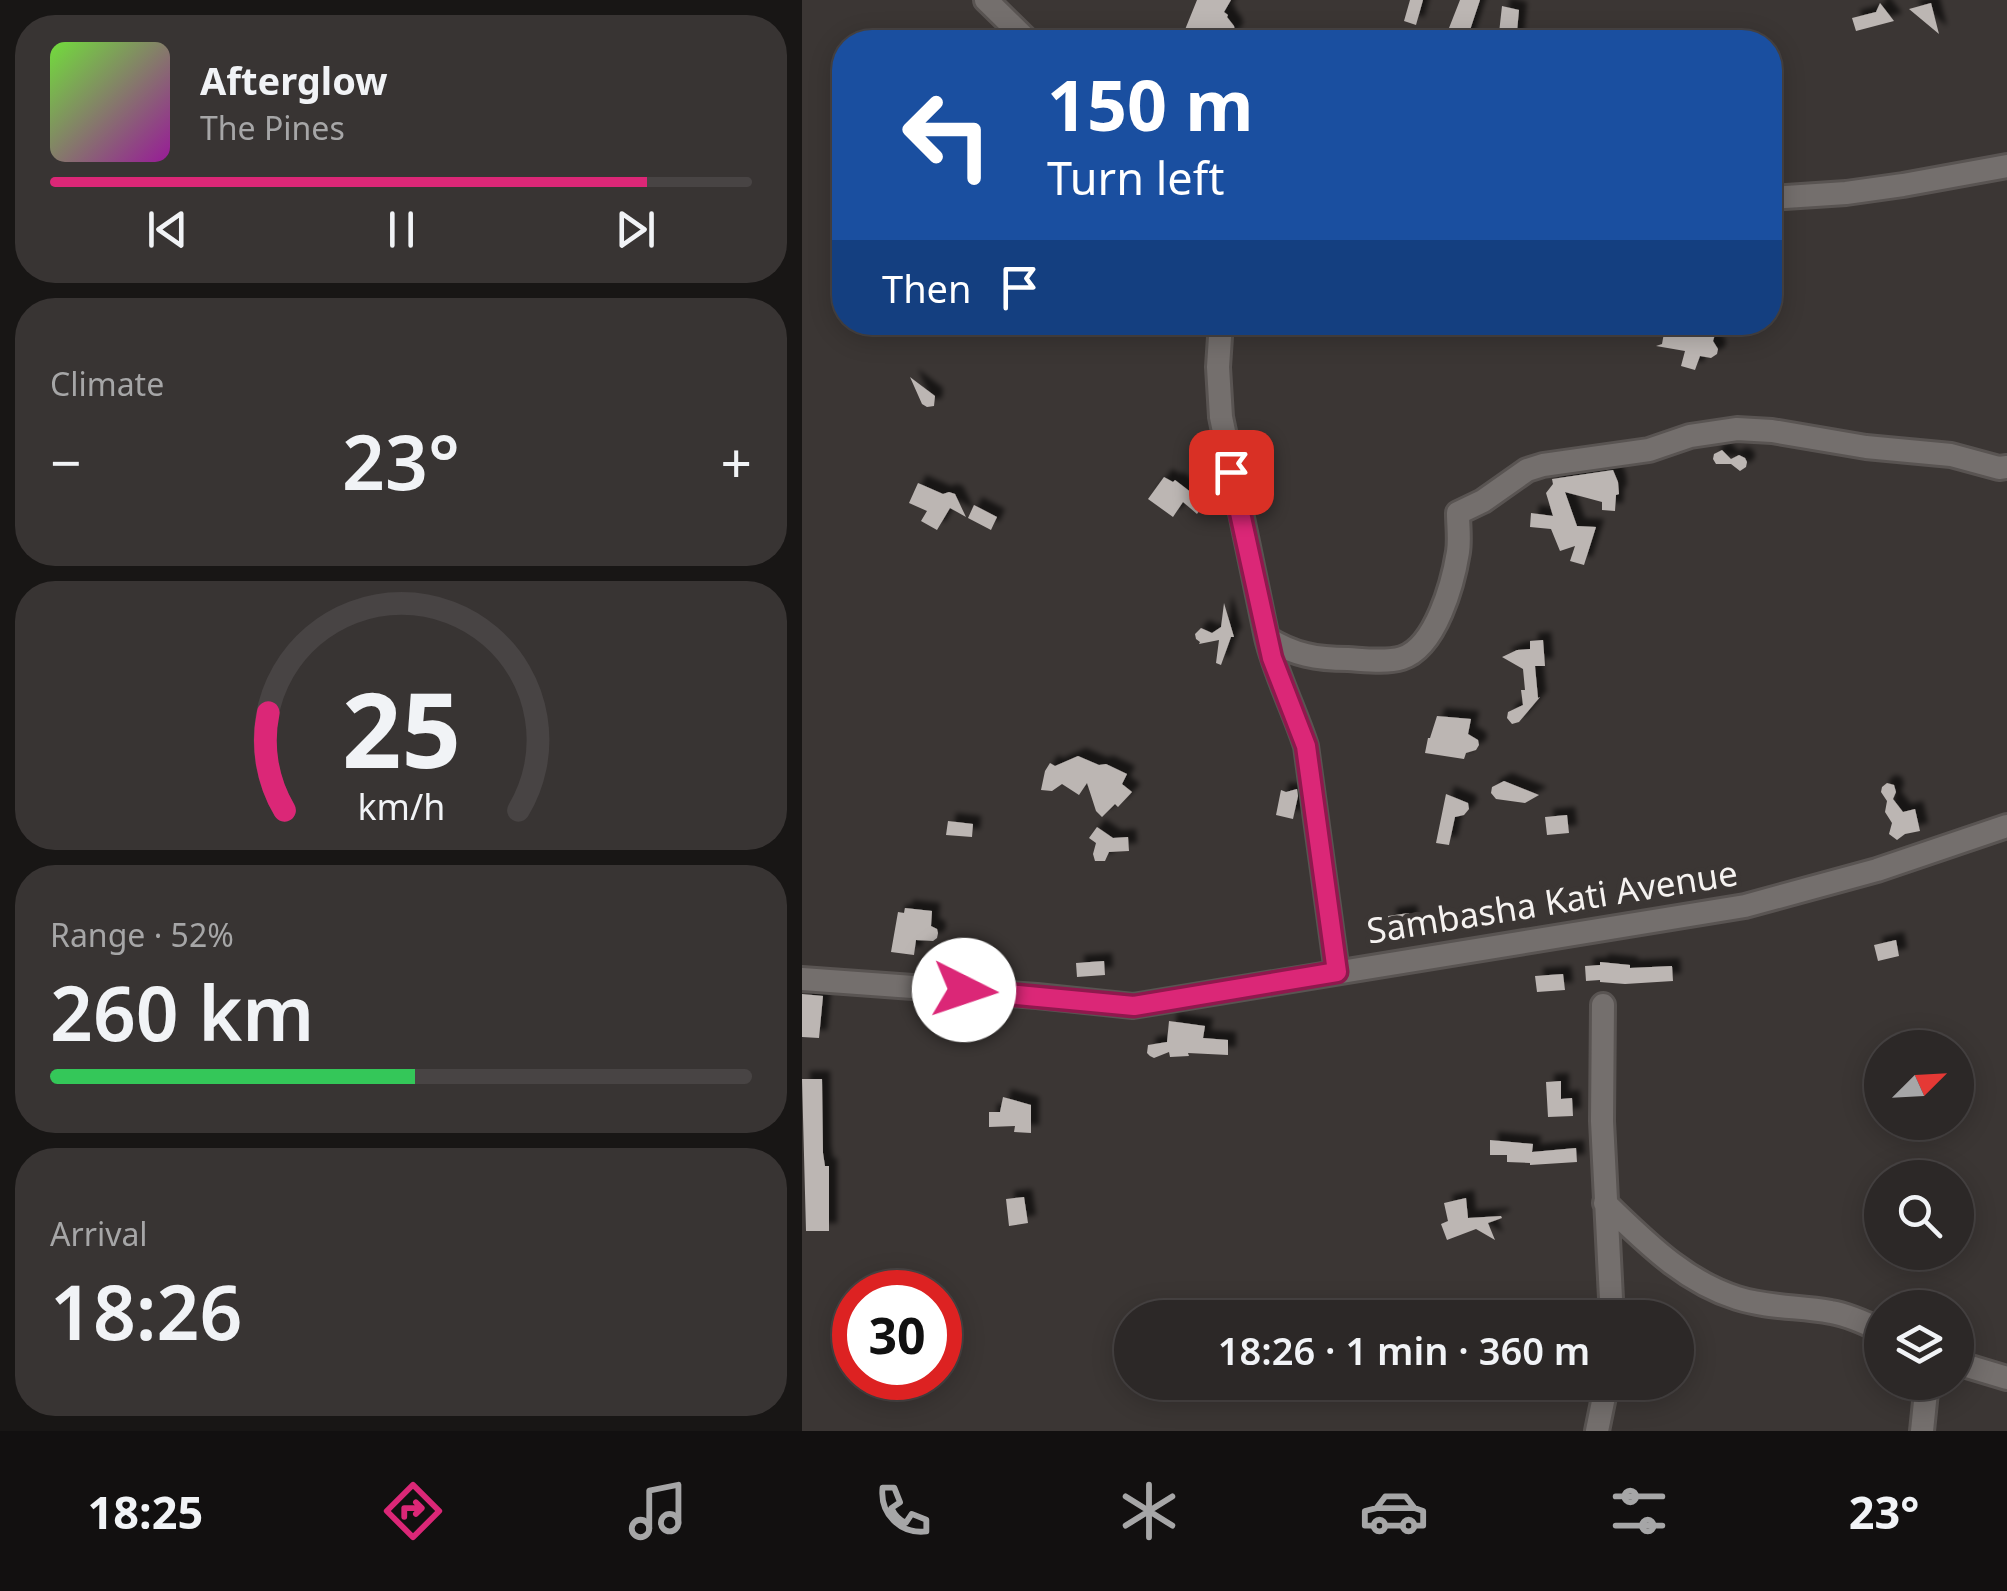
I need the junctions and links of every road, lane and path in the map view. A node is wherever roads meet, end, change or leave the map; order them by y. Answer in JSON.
{"nodes":[{"id":1,"x":986,"y":0,"type":"edge"},
{"id":2,"x":1017,"y":30,"type":"edge"},
{"id":3,"x":2006,"y":166,"type":"edge"},
{"id":4,"x":1782,"y":197,"type":"edge"},
{"id":5,"x":1219,"y":335,"type":"edge"},
{"id":6,"x":2006,"y":467,"type":"edge"},
{"id":7,"x":1267,"y":638,"type":"junction"},
{"id":8,"x":2006,"y":826,"type":"edge"},
{"id":9,"x":1337,"y":972,"type":"junction"},
{"id":10,"x":802,"y":979,"type":"edge"},
{"id":11,"x":1603,"y":1005,"type":"dead end"},
{"id":12,"x":1605,"y":1203,"type":"junction"},
{"id":13,"x":1611,"y":1300,"type":"edge"},
{"id":14,"x":1864,"y":1322,"type":"edge"},
{"id":15,"x":1974,"y":1368,"type":"edge"},
{"id":16,"x":2006,"y":1378,"type":"edge"},
{"id":17,"x":1603,"y":1400,"type":"edge"},
{"id":18,"x":1926,"y":1400,"type":"edge"},
{"id":19,"x":1597,"y":1431,"type":"edge"},
{"id":20,"x":1922,"y":1431,"type":"edge"}],
"edges":[{"from":1,"to":2,"type":"street"},
{"from":3,"to":4,"type":"street"},
{"from":5,"to":7,"type":"street"},
{"from":6,"to":7,"type":"street"},
{"from":7,"to":9,"type":"street"},
{"from":8,"to":9,"type":"street","name":"Sambasha Kati Avenue"},
{"from":9,"to":10,"type":"street","name":"Sambasha Kati Avenue"},
{"from":11,"to":12,"type":"street"},
{"from":12,"to":13,"type":"street"},
{"from":12,"to":14,"type":"street"},
{"from":15,"to":16,"type":"street"},
{"from":17,"to":19,"type":"street"},
{"from":18,"to":20,"type":"street"}]}
